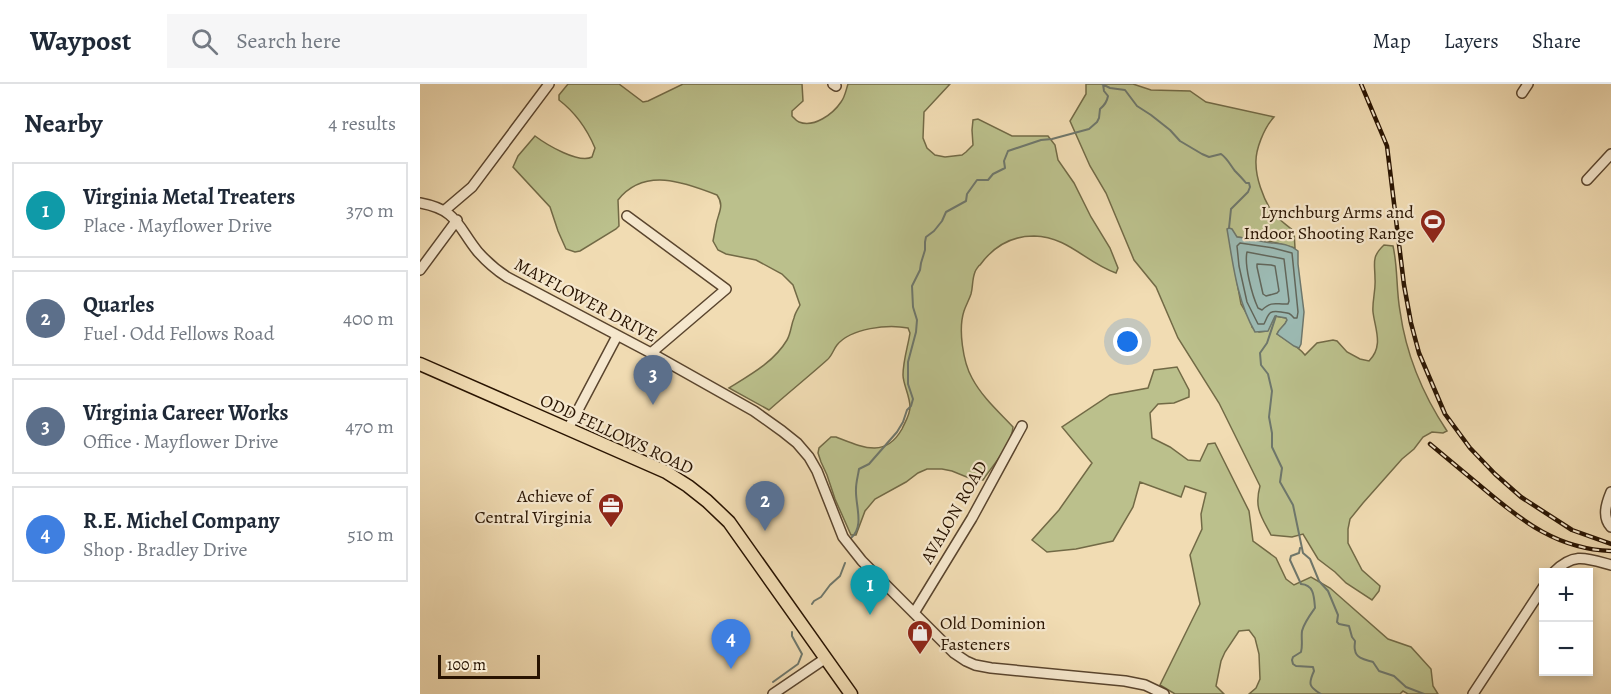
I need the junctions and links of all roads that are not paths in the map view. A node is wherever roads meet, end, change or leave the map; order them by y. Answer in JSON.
{"nodes":[{"id":1,"x":549,"y":84,"type":"edge"},
{"id":2,"x":1528,"y":84,"type":"edge"},
{"id":3,"x":1522,"y":93,"type":"dead end"},
{"id":4,"x":1611,"y":154,"type":"edge"},
{"id":5,"x":1587,"y":180,"type":"dead end"},
{"id":6,"x":420,"y":203,"type":"edge"},
{"id":7,"x":445,"y":210,"type":"junction"},
{"id":8,"x":627,"y":216,"type":"dead end"},
{"id":9,"x":457,"y":220,"type":"junction"},
{"id":10,"x":420,"y":270,"type":"edge"},
{"id":11,"x":617,"y":336,"type":"junction"},
{"id":12,"x":651,"y":353,"type":"junction"},
{"id":13,"x":420,"y":364,"type":"edge"},
{"id":14,"x":1022,"y":426,"type":"dead end"},
{"id":15,"x":568,"y":429,"type":"junction"},
{"id":16,"x":1611,"y":492,"type":"edge"},
{"id":17,"x":1611,"y":527,"type":"edge"},
{"id":18,"x":1611,"y":565,"type":"edge"},
{"id":19,"x":1558,"y":568,"type":"edge"},
{"id":20,"x":1539,"y":594,"type":"edge"},
{"id":21,"x":914,"y":613,"type":"junction"},
{"id":22,"x":826,"y":658,"type":"junction"},
{"id":23,"x":773,"y":694,"type":"edge"},
{"id":24,"x":851,"y":694,"type":"edge"},
{"id":25,"x":1164,"y":694,"type":"edge"},
{"id":26,"x":1473,"y":694,"type":"edge"}],
"edges":[{"from":1,"to":7,"type":"street"},
{"from":2,"to":3,"type":"street"},
{"from":4,"to":5,"type":"street"},
{"from":6,"to":7,"type":"street","name":"MAYFLOWER DRIVE"},
{"from":7,"to":9,"type":"street","name":"MAYFLOWER DRIVE"},
{"from":8,"to":12,"type":"street"},
{"from":9,"to":10,"type":"street"},
{"from":9,"to":11,"type":"street","name":"MAYFLOWER DRIVE"},
{"from":11,"to":12,"type":"street","name":"MAYFLOWER DRIVE"},
{"from":11,"to":15,"type":"street"},
{"from":12,"to":21,"type":"street","name":"MAYFLOWER DRIVE"},
{"from":13,"to":15,"type":"main road","name":"ODD FELLOWS ROAD"},
{"from":14,"to":21,"type":"street","name":"AVALON ROAD"},
{"from":15,"to":22,"type":"main road","name":"ODD FELLOWS ROAD"},
{"from":16,"to":17,"type":"street"},
{"from":18,"to":19,"type":"street"},
{"from":20,"to":26,"type":"street"},
{"from":21,"to":25,"type":"street","name":"MAYFLOWER DRIVE"},
{"from":22,"to":23,"type":"street"},
{"from":22,"to":24,"type":"main road","name":"ODD FELLOWS ROAD"}]}
